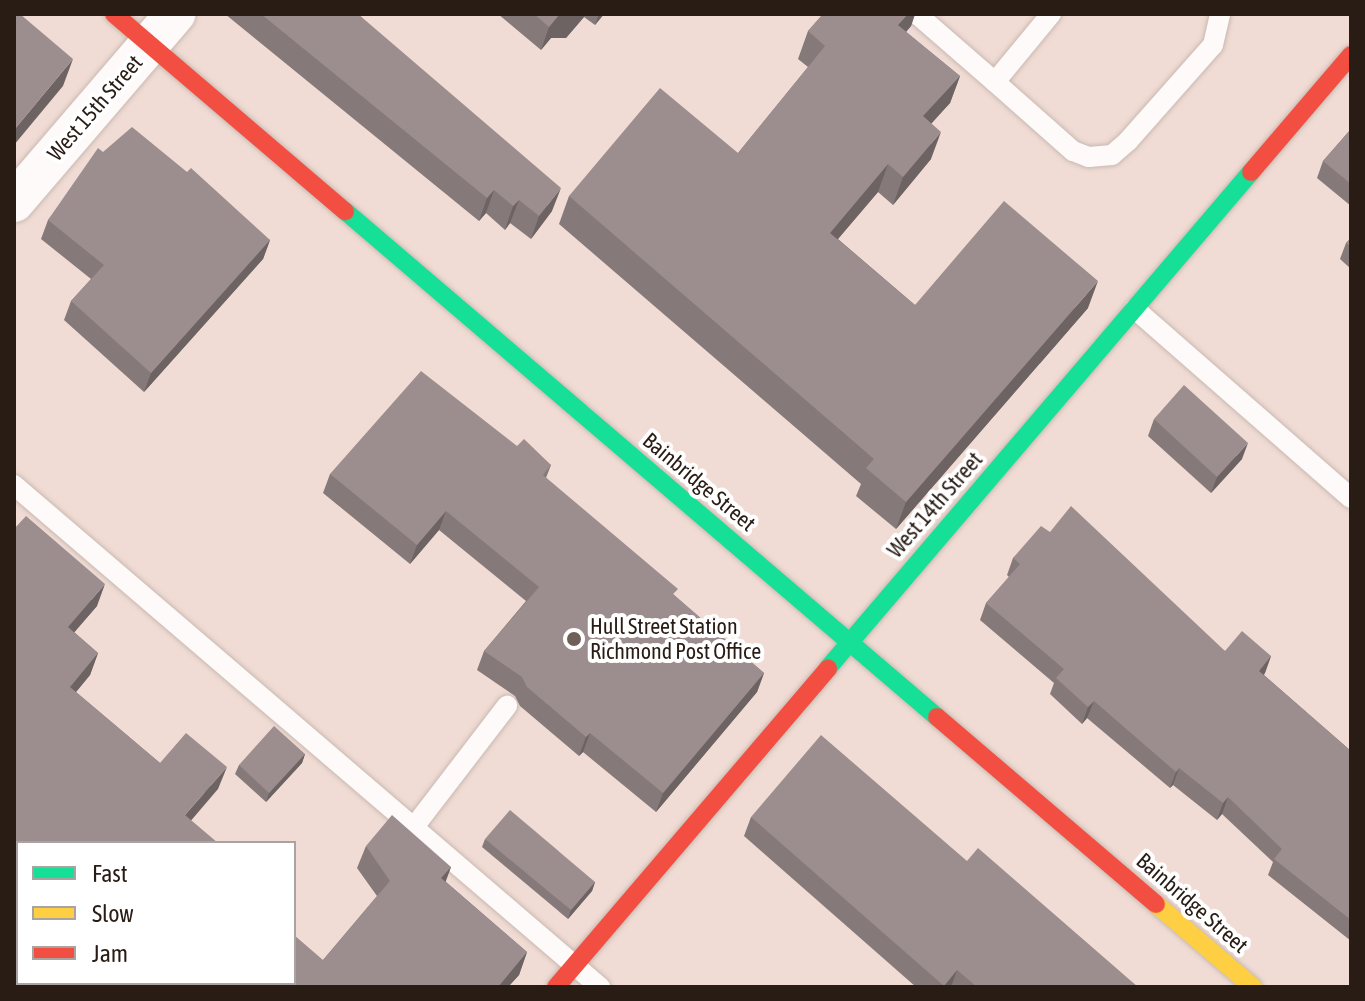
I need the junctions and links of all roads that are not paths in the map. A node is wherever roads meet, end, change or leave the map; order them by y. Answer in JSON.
{"nodes":[{"id":1,"x":114,"y":14,"type":"edge"},
{"id":2,"x":175,"y":14,"type":"edge"},
{"id":3,"x":1051,"y":14,"type":"edge"},
{"id":4,"x":1220,"y":14,"type":"edge"},
{"id":5,"x":919,"y":16,"type":"edge"},
{"id":6,"x":149,"y":45,"type":"junction"},
{"id":7,"x":1351,"y":55,"type":"edge"},
{"id":8,"x":995,"y":82,"type":"junction"},
{"id":9,"x":14,"y":202,"type":"edge"},
{"id":10,"x":1135,"y":309,"type":"junction"},
{"id":11,"x":14,"y":485,"type":"edge"},
{"id":12,"x":1351,"y":498,"type":"edge"},
{"id":13,"x":850,"y":642,"type":"junction"},
{"id":14,"x":507,"y":706,"type":"dead end"},
{"id":15,"x":414,"y":827,"type":"junction"},
{"id":16,"x":575,"y":965,"type":"junction"},
{"id":17,"x":556,"y":987,"type":"edge"},
{"id":18,"x":600,"y":987,"type":"edge"},
{"id":19,"x":1253,"y":987,"type":"edge"}],
"edges":[{"from":1,"to":6,"type":"street","name":"Bainbridge Street"},
{"from":2,"to":6,"type":"street","name":"West 15th Street"},
{"from":3,"to":8,"type":"lane"},
{"from":4,"to":8,"type":"lane"},
{"from":5,"to":8,"type":"lane"},
{"from":6,"to":9,"type":"street","name":"West 15th Street"},
{"from":6,"to":13,"type":"street","name":"Bainbridge Street"},
{"from":7,"to":10,"type":"street","name":"West 14th Street"},
{"from":10,"to":12,"type":"lane"},
{"from":10,"to":13,"type":"street","name":"West 14th Street"},
{"from":11,"to":15,"type":"lane"},
{"from":13,"to":16,"type":"street","name":"West 14th Street"},
{"from":13,"to":19,"type":"street","name":"Bainbridge Street"},
{"from":14,"to":15,"type":"lane"},
{"from":15,"to":16,"type":"lane"},
{"from":16,"to":17,"type":"street","name":"West 14th Street"},
{"from":16,"to":18,"type":"lane"}]}
